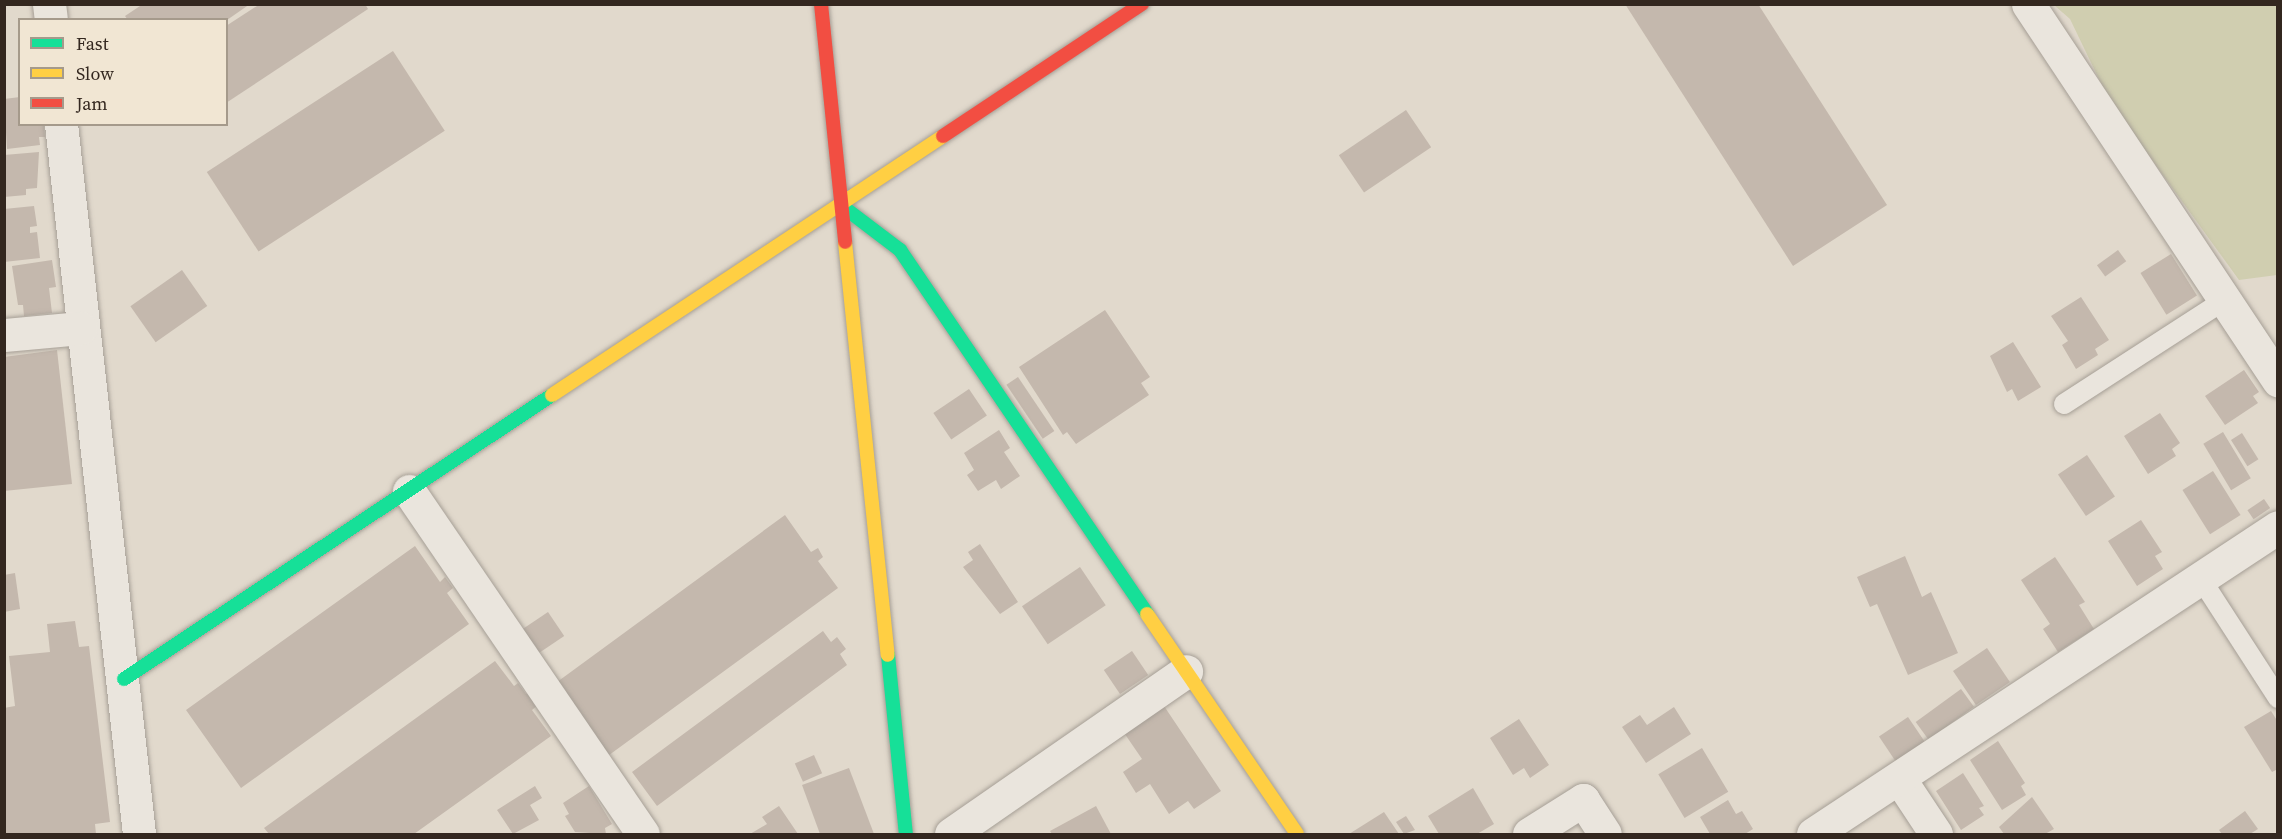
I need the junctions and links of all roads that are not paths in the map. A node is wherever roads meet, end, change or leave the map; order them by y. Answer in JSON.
{"nodes":[{"id":1,"x":821,"y":4,"type":"edge"},
{"id":2,"x":1142,"y":4,"type":"edge"},
{"id":3,"x":2028,"y":4,"type":"edge"},
{"id":4,"x":61,"y":126,"type":"edge"},
{"id":5,"x":842,"y":206,"type":"junction"},
{"id":6,"x":2226,"y":299,"type":"junction"},
{"id":7,"x":81,"y":328,"type":"junction"},
{"id":8,"x":4,"y":335,"type":"edge"},
{"id":9,"x":2277,"y":380,"type":"edge"},
{"id":10,"x":2064,"y":404,"type":"dead end"},
{"id":11,"x":409,"y":490,"type":"junction"},
{"id":12,"x":2277,"y":527,"type":"edge"},
{"id":13,"x":2200,"y":579,"type":"junction"},
{"id":14,"x":1186,"y":670,"type":"junction"},
{"id":15,"x":124,"y":679,"type":"junction"},
{"id":16,"x":2277,"y":698,"type":"edge"},
{"id":17,"x":1899,"y":778,"type":"junction"},
{"id":18,"x":139,"y":834,"type":"edge"},
{"id":19,"x":643,"y":834,"type":"edge"},
{"id":20,"x":906,"y":834,"type":"edge"},
{"id":21,"x":951,"y":834,"type":"edge"},
{"id":22,"x":1297,"y":834,"type":"edge"},
{"id":23,"x":1529,"y":834,"type":"edge"},
{"id":24,"x":1605,"y":834,"type":"edge"},
{"id":25,"x":1813,"y":834,"type":"edge"},
{"id":26,"x":1936,"y":834,"type":"edge"}],
"edges":[{"from":1,"to":5,"type":"street"},
{"from":2,"to":5,"type":"street"},
{"from":3,"to":6,"type":"street"},
{"from":4,"to":7,"type":"street"},
{"from":5,"to":11,"type":"street"},
{"from":5,"to":14,"type":"street"},
{"from":5,"to":20,"type":"street"},
{"from":6,"to":9,"type":"street"},
{"from":6,"to":10,"type":"lane"},
{"from":7,"to":8,"type":"street"},
{"from":7,"to":15,"type":"street"},
{"from":11,"to":15,"type":"street"},
{"from":11,"to":19,"type":"street"},
{"from":12,"to":13,"type":"street"},
{"from":13,"to":16,"type":"lane"},
{"from":13,"to":17,"type":"street"},
{"from":14,"to":21,"type":"street"},
{"from":14,"to":22,"type":"street"},
{"from":15,"to":18,"type":"street"},
{"from":17,"to":25,"type":"street"},
{"from":17,"to":26,"type":"street"},
{"from":23,"to":24,"type":"street"}]}
